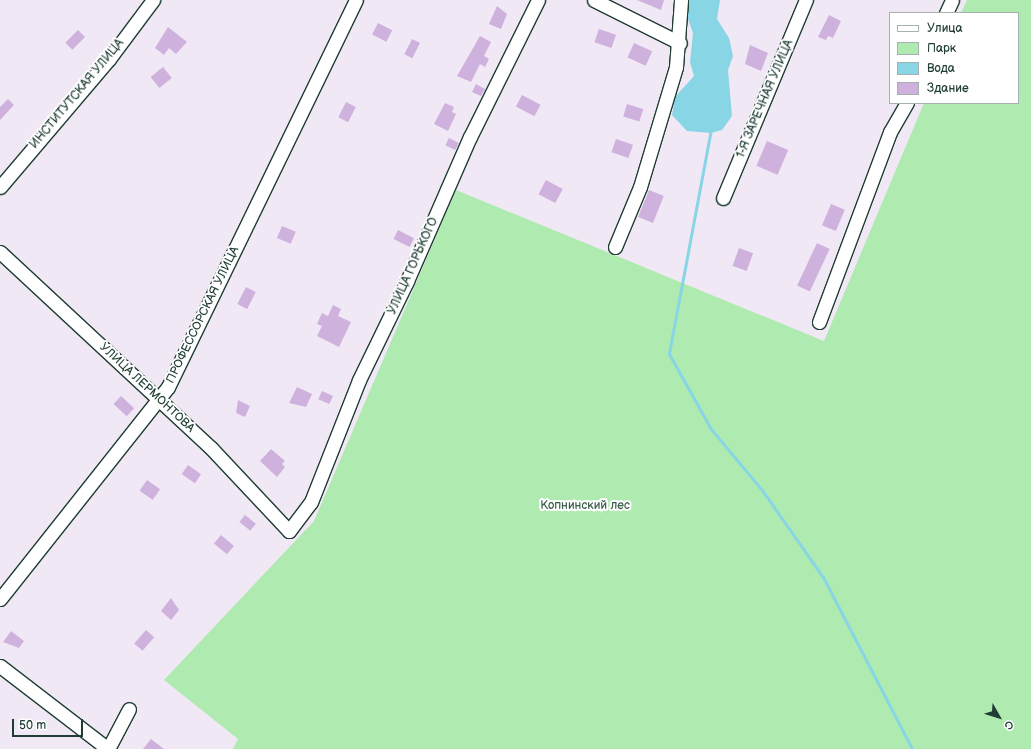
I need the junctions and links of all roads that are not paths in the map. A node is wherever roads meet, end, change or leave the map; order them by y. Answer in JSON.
{"nodes":[{"id":1,"x":153,"y":0,"type":"edge"},
{"id":2,"x":356,"y":0,"type":"edge"},
{"id":3,"x":538,"y":0,"type":"edge"},
{"id":4,"x":594,"y":0,"type":"edge"},
{"id":5,"x":681,"y":0,"type":"edge"},
{"id":6,"x":806,"y":0,"type":"edge"},
{"id":7,"x":952,"y":0,"type":"edge"},
{"id":8,"x":946,"y":12,"type":"edge"},
{"id":9,"x":680,"y":43,"type":"junction"},
{"id":10,"x":906,"y":104,"type":"edge"},
{"id":11,"x":0,"y":187,"type":"edge"},
{"id":12,"x":723,"y":198,"type":"dead end"},
{"id":13,"x":615,"y":247,"type":"dead end"},
{"id":14,"x":0,"y":252,"type":"edge"},
{"id":15,"x":819,"y":322,"type":"dead end"},
{"id":16,"x":159,"y":400,"type":"junction"},
{"id":17,"x":289,"y":531,"type":"joint"},
{"id":18,"x":0,"y":598,"type":"edge"},
{"id":19,"x":0,"y":666,"type":"edge"},
{"id":20,"x":129,"y":709,"type":"dead end"},
{"id":21,"x":108,"y":749,"type":"edge"}],
"edges":[{"from":1,"to":11,"type":"street","name":"ИНСТИТУТСКАЯ УЛИЦА"},
{"from":2,"to":16,"type":"street","name":"ПРОФЕССОРСКАЯ УЛИЦА"},
{"from":3,"to":17,"type":"street","name":"УЛИЦА ГОРЬКОГО"},
{"from":4,"to":9,"type":"street"},
{"from":5,"to":9,"type":"street"},
{"from":6,"to":12,"type":"street","name":"1-Я ЗАРЕЧНАЯ УЛИЦА"},
{"from":7,"to":8,"type":"street"},
{"from":9,"to":13,"type":"street"},
{"from":10,"to":15,"type":"street"},
{"from":14,"to":16,"type":"street","name":"УЛИЦА ЛЕРМОНТОВА"},
{"from":16,"to":17,"type":"street","name":"УЛИЦА ЛЕРМОНТОВА"},
{"from":16,"to":18,"type":"street","name":"ПРОФЕССОРСКАЯ УЛИЦА"},
{"from":19,"to":21,"type":"street"},
{"from":20,"to":21,"type":"street"}]}
